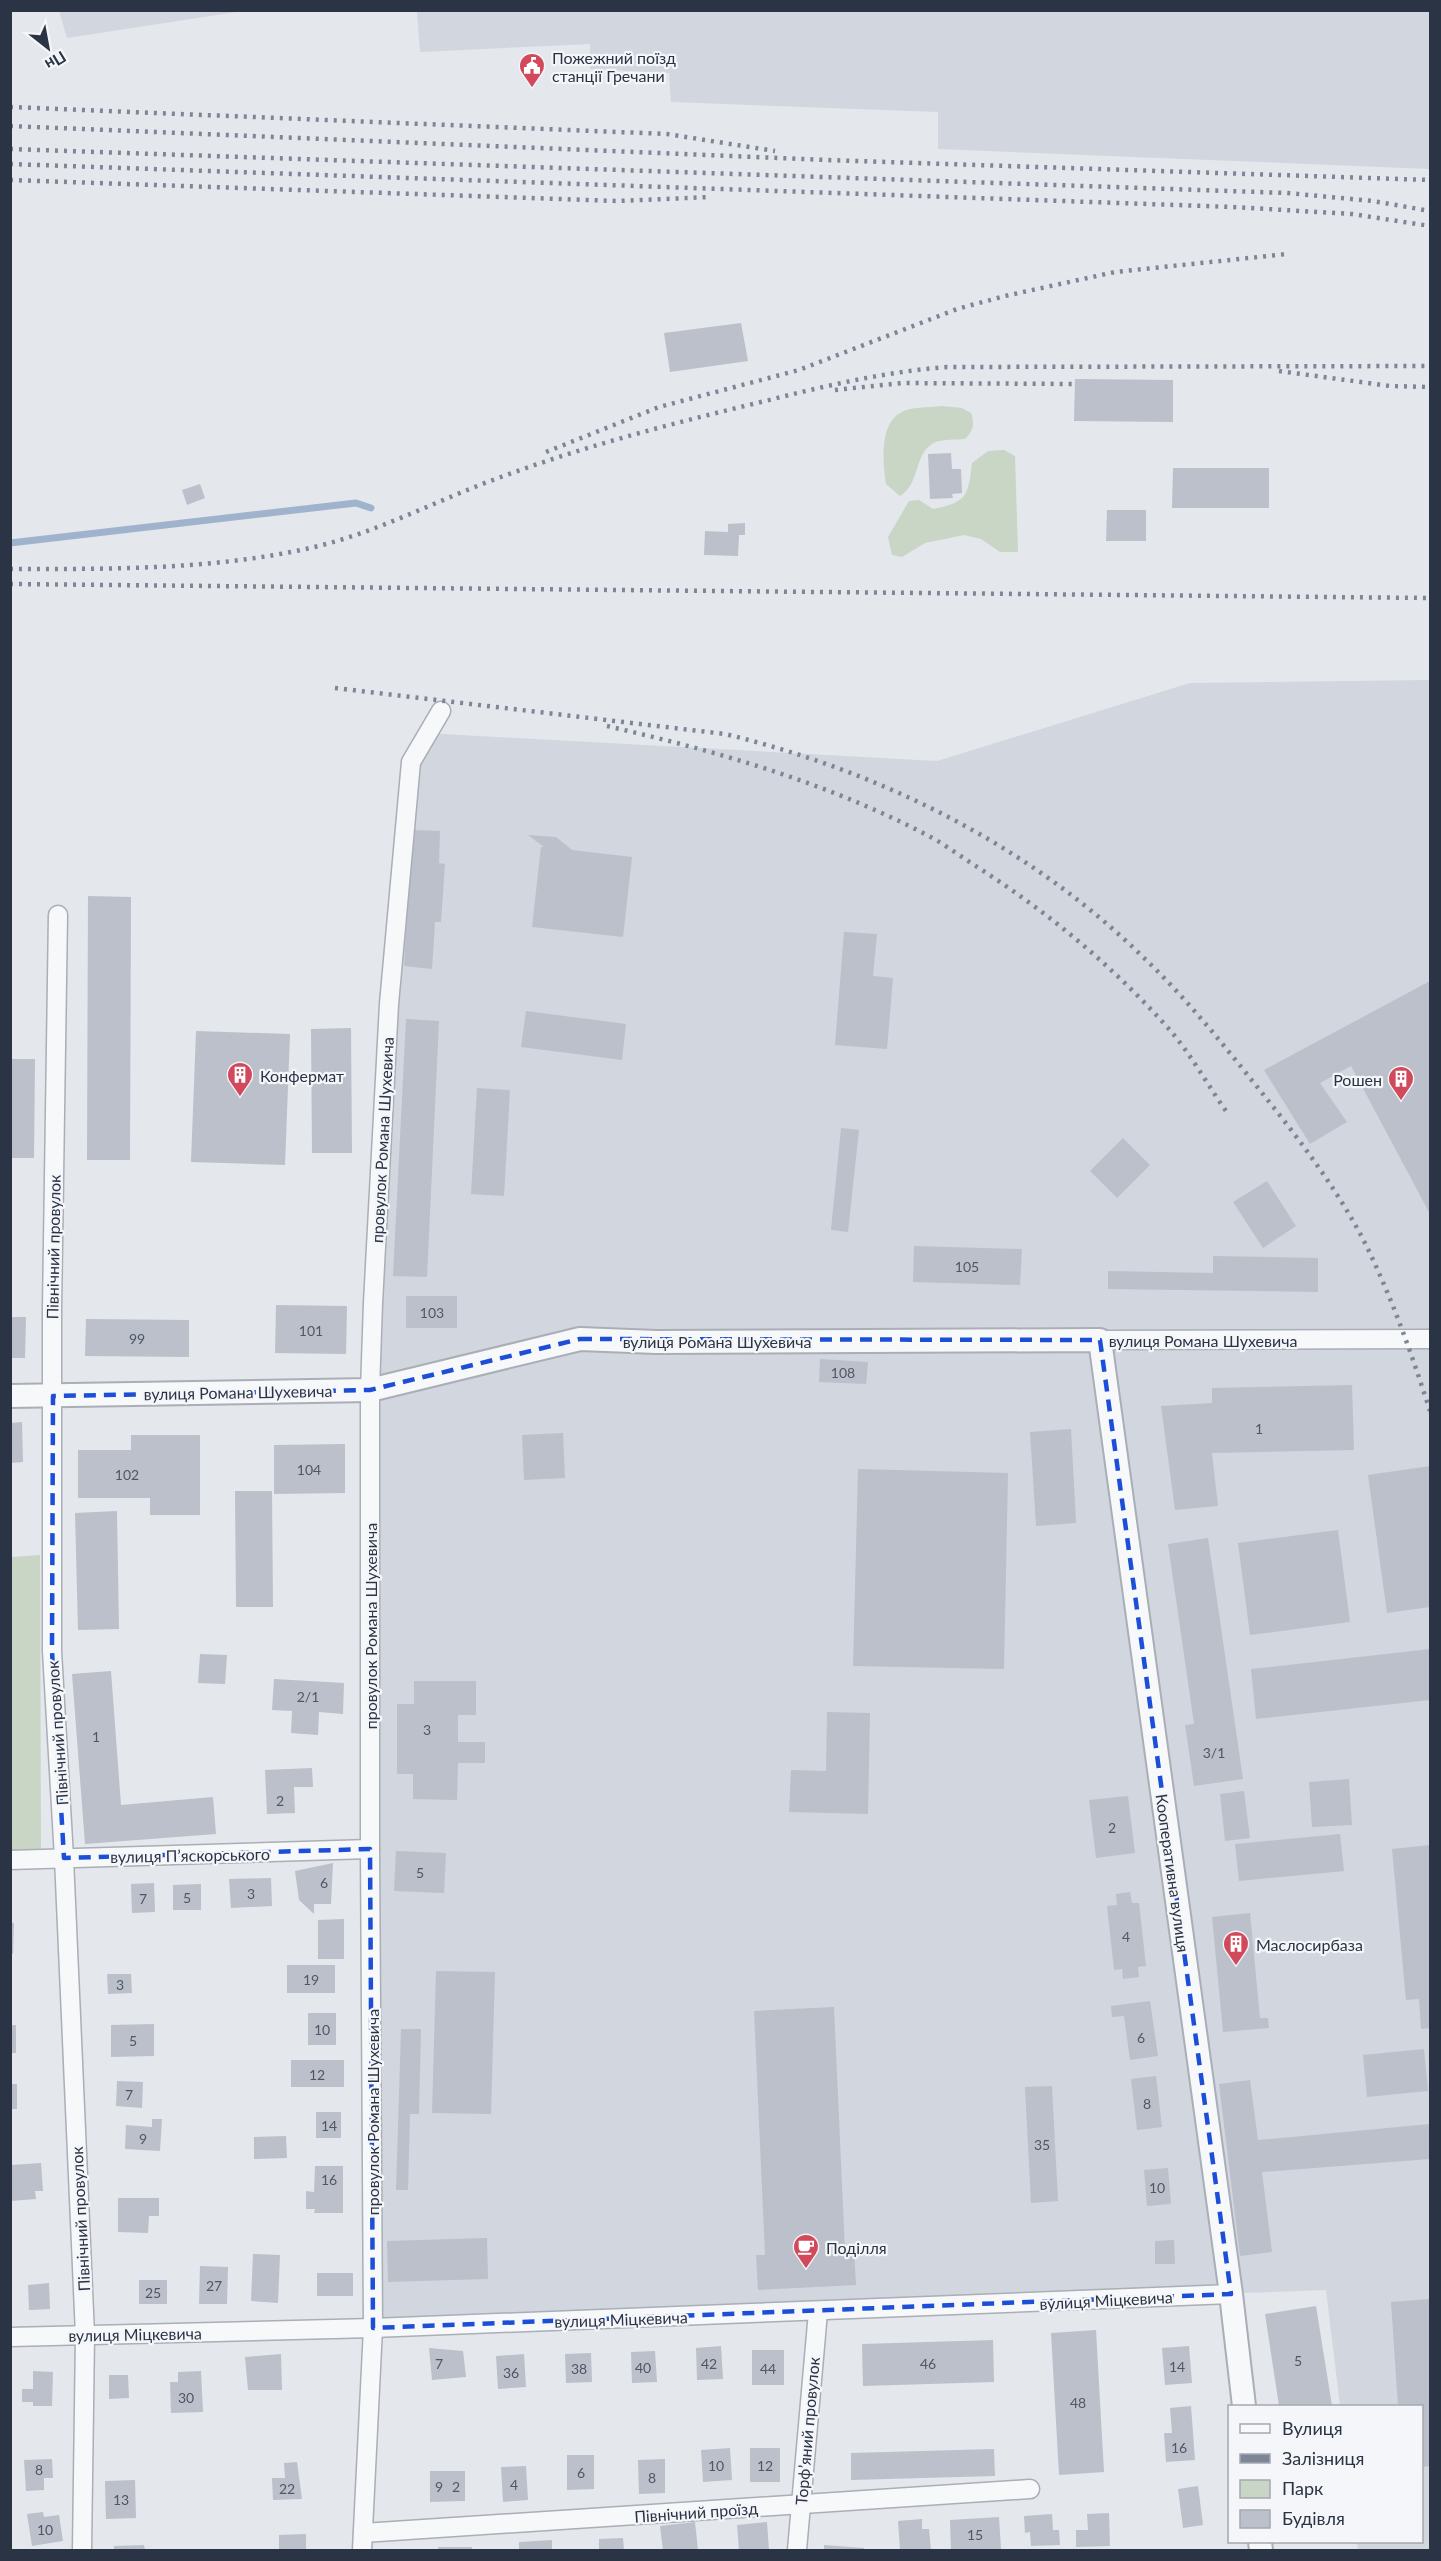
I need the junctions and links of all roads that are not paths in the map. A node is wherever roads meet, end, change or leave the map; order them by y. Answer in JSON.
{"nodes":[{"id":1,"x":441,"y":711,"type":"dead end"},
{"id":2,"x":58,"y":915,"type":"dead end"},
{"id":3,"x":1431,"y":1339,"type":"edge"},
{"id":4,"x":1100,"y":1340,"type":"junction"},
{"id":5,"x":370,"y":1390,"type":"junction"},
{"id":6,"x":10,"y":1396,"type":"edge"},
{"id":7,"x":53,"y":1396,"type":"junction"},
{"id":8,"x":370,"y":1849,"type":"junction"},
{"id":9,"x":64,"y":1858,"type":"junction"},
{"id":10,"x":10,"y":1860,"type":"edge"},
{"id":11,"x":1231,"y":2294,"type":"junction"},
{"id":12,"x":818,"y":2312,"type":"junction"},
{"id":13,"x":373,"y":2328,"type":"junction"},
{"id":14,"x":86,"y":2335,"type":"junction"},
{"id":15,"x":10,"y":2337,"type":"edge"},
{"id":16,"x":1244,"y":2405,"type":"edge"},
{"id":17,"x":1030,"y":2489,"type":"dead end"},
{"id":18,"x":801,"y":2505,"type":"junction"},
{"id":19,"x":362,"y":2542,"type":"edge"},
{"id":20,"x":82,"y":2550,"type":"edge"},
{"id":21,"x":797,"y":2550,"type":"edge"}],
"edges":[{"from":1,"to":5,"type":"street","name":"провулок Романа Шухевича"},
{"from":2,"to":7,"type":"street","name":"Північний провулок"},
{"from":3,"to":4,"type":"street","name":"вулиця Романа Шухевича"},
{"from":4,"to":5,"type":"street","name":"вулиця Романа Шухевича"},
{"from":4,"to":11,"type":"street","name":"Кооперативна вулиця"},
{"from":5,"to":7,"type":"street","name":"вулиця Романа Шухевича"},
{"from":5,"to":8,"type":"street","name":"провулок Романа Шухевича"},
{"from":6,"to":7,"type":"street","name":"вулиця Романа Шухевича"},
{"from":7,"to":9,"type":"street","name":"Північний провулок"},
{"from":8,"to":9,"type":"street","name":"вулиця Пʼяскорського"},
{"from":8,"to":13,"type":"street","name":"провулок Романа Шухевича"},
{"from":9,"to":10,"type":"street","name":"вулиця Пʼяскорського"},
{"from":9,"to":14,"type":"street","name":"Північний провулок"},
{"from":11,"to":12,"type":"street","name":"вулиця Міцкевича"},
{"from":11,"to":16,"type":"street","name":"Кооперативна вулиця"},
{"from":12,"to":13,"type":"street","name":"вулиця Міцкевича"},
{"from":12,"to":18,"type":"street","name":"Торфʼяний провулок"},
{"from":13,"to":14,"type":"street","name":"вулиця Міцкевича"},
{"from":13,"to":19,"type":"street","name":"провулок Романа Шухевича"},
{"from":14,"to":15,"type":"street","name":"вулиця Міцкевича"},
{"from":14,"to":20,"type":"street","name":"Північний провулок"},
{"from":17,"to":18,"type":"street","name":"Північний проїзд"},
{"from":18,"to":19,"type":"street","name":"Північний проїзд"},
{"from":18,"to":21,"type":"street","name":"Торфʼяний провулок"}]}
